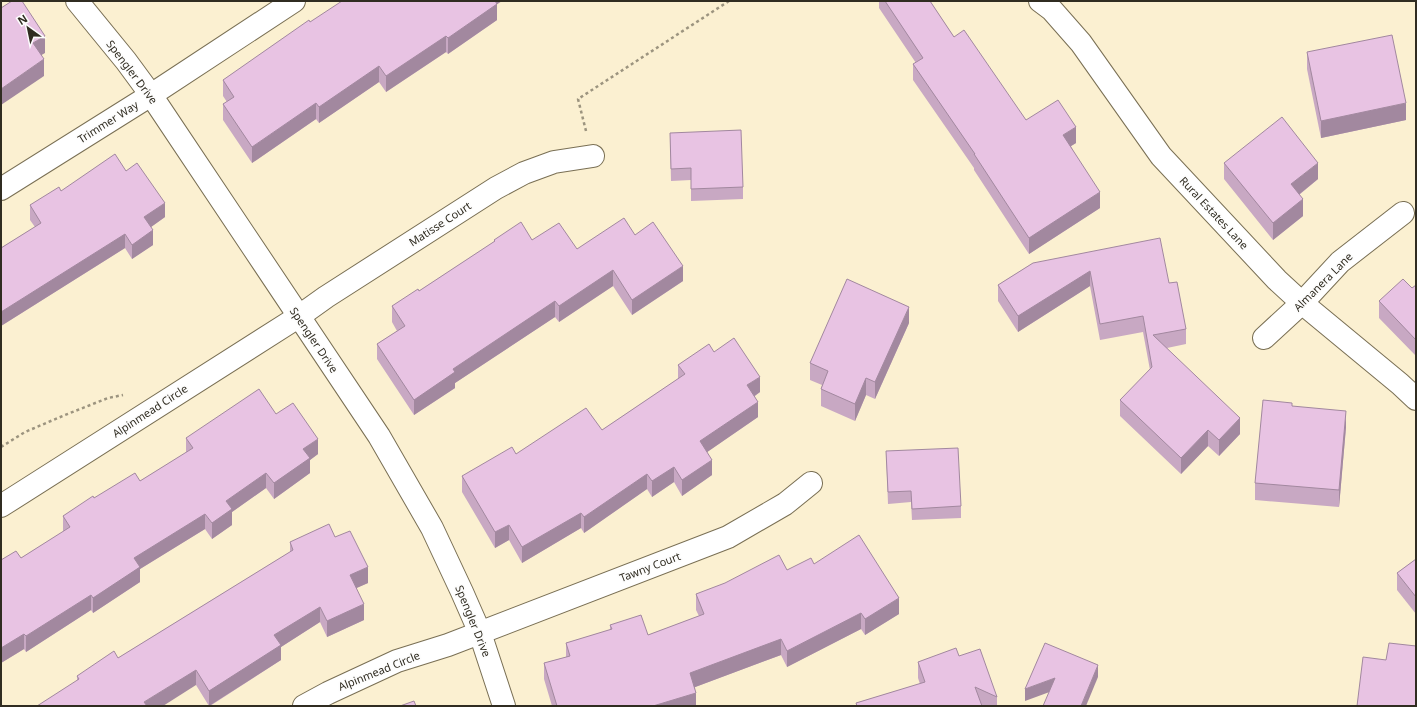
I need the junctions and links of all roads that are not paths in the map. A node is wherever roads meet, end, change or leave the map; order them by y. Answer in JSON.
{"nodes":[{"id":1,"x":77,"y":1,"type":"edge"},
{"id":2,"x":294,"y":1,"type":"edge"},
{"id":3,"x":1040,"y":1,"type":"edge"},
{"id":4,"x":151,"y":94,"type":"junction"},
{"id":5,"x":593,"y":156,"type":"road end"},
{"id":6,"x":1,"y":189,"type":"edge"},
{"id":7,"x":1403,"y":213,"type":"dead end"},
{"id":8,"x":1302,"y":303,"type":"junction"},
{"id":9,"x":298,"y":317,"type":"junction"},
{"id":10,"x":1264,"y":338,"type":"dead end"},
{"id":11,"x":1416,"y":399,"type":"edge"},
{"id":12,"x":811,"y":483,"type":"dead end"},
{"id":13,"x":1,"y":506,"type":"edge"},
{"id":14,"x":480,"y":633,"type":"junction"},
{"id":15,"x":304,"y":706,"type":"edge"},
{"id":16,"x":504,"y":706,"type":"edge"}],
"edges":[{"from":1,"to":4,"type":"street","name":"Spengler Drive"},
{"from":2,"to":4,"type":"street","name":"Trimmer Way"},
{"from":3,"to":8,"type":"street","name":"Rural Estates Lane"},
{"from":4,"to":6,"type":"street","name":"Trimmer Way"},
{"from":4,"to":9,"type":"street","name":"Spengler Drive"},
{"from":5,"to":9,"type":"street","name":"Matisse Court"},
{"from":7,"to":8,"type":"street","name":"Almanera Lane"},
{"from":8,"to":10,"type":"street","name":"Almanera Lane"},
{"from":8,"to":11,"type":"street","name":"Rural Estates Lane"},
{"from":9,"to":13,"type":"street","name":"Alpinmead Circle"},
{"from":9,"to":14,"type":"street","name":"Spengler Drive"},
{"from":12,"to":14,"type":"street","name":"Tawny Court"},
{"from":14,"to":15,"type":"street","name":"Alpinmead Circle"},
{"from":14,"to":16,"type":"street","name":"Spengler Drive"}]}
